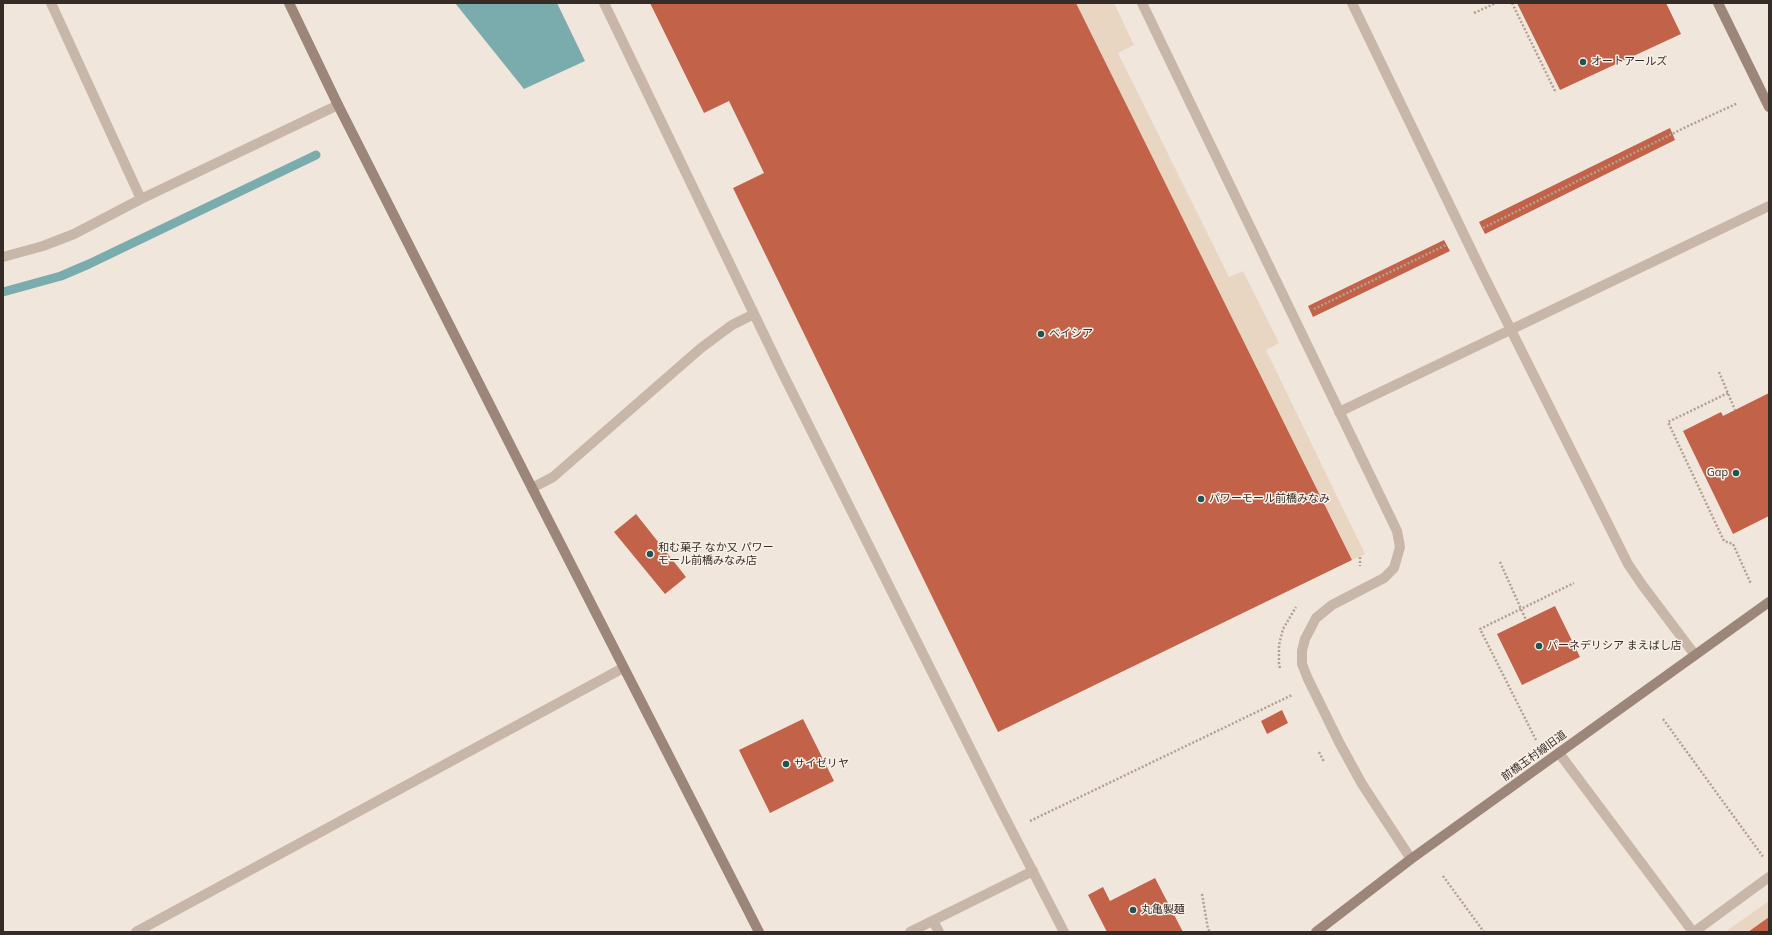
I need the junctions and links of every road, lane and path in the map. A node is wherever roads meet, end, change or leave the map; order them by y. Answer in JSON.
{"nodes":[{"id":1,"x":51,"y":3,"type":"edge"},
{"id":2,"x":289,"y":3,"type":"edge"},
{"id":3,"x":604,"y":3,"type":"edge"},
{"id":4,"x":1142,"y":3,"type":"edge"},
{"id":5,"x":1352,"y":3,"type":"edge"},
{"id":6,"x":1496,"y":3,"type":"edge"},
{"id":7,"x":1512,"y":3,"type":"edge"},
{"id":8,"x":1718,"y":3,"type":"edge"},
{"id":9,"x":1474,"y":13,"type":"dead end"},
{"id":10,"x":1556,"y":93,"type":"dead end"},
{"id":11,"x":1738,"y":103,"type":"dead end"},
{"id":12,"x":338,"y":105,"type":"junction"},
{"id":13,"x":1769,"y":107,"type":"edge"},
{"id":14,"x":141,"y":199,"type":"junction"},
{"id":15,"x":1769,"y":206,"type":"edge"},
{"id":16,"x":1465,"y":237,"type":"junction"},
{"id":17,"x":3,"y":257,"type":"edge"},
{"id":18,"x":754,"y":314,"type":"junction"},
{"id":19,"x":1294,"y":319,"type":"junction"},
{"id":20,"x":1510,"y":329,"type":"junction"},
{"id":21,"x":1719,"y":372,"type":"dead end"},
{"id":22,"x":1728,"y":393,"type":"junction"},
{"id":23,"x":1735,"y":410,"type":"dead end"},
{"id":24,"x":1339,"y":412,"type":"junction"},
{"id":25,"x":532,"y":488,"type":"junction"},
{"id":26,"x":1500,"y":562,"type":"dead end"},
{"id":27,"x":1574,"y":583,"type":"dead end"},
{"id":28,"x":1751,"y":584,"type":"dead end"},
{"id":29,"x":1769,"y":602,"type":"edge"},
{"id":30,"x":1521,"y":609,"type":"junction"},
{"id":31,"x":1526,"y":620,"type":"dead end"},
{"id":32,"x":1695,"y":655,"type":"junction"},
{"id":33,"x":623,"y":668,"type":"junction"},
{"id":34,"x":1292,"y":695,"type":"dead end"},
{"id":35,"x":1663,"y":719,"type":"dead end"},
{"id":36,"x":1536,"y":740,"type":"dead end"},
{"id":37,"x":1559,"y":753,"type":"junction"},
{"id":38,"x":1025,"y":824,"type":"dead end"},
{"id":39,"x":1411,"y":860,"type":"junction"},
{"id":40,"x":1769,"y":864,"type":"edge"},
{"id":41,"x":1032,"y":871,"type":"junction"},
{"id":42,"x":1443,"y":876,"type":"dead end"},
{"id":43,"x":1769,"y":877,"type":"edge"},
{"id":44,"x":1202,"y":894,"type":"dead end"},
{"id":45,"x":933,"y":920,"type":"junction"},
{"id":46,"x":136,"y":932,"type":"edge"},
{"id":47,"x":759,"y":932,"type":"edge"},
{"id":48,"x":910,"y":932,"type":"edge"},
{"id":49,"x":939,"y":932,"type":"edge"},
{"id":50,"x":1064,"y":932,"type":"edge"},
{"id":51,"x":1210,"y":932,"type":"edge"},
{"id":52,"x":1316,"y":932,"type":"edge"},
{"id":53,"x":1484,"y":932,"type":"edge"},
{"id":54,"x":1693,"y":932,"type":"edge"}],
"edges":[{"from":1,"to":14,"type":"street"},
{"from":2,"to":12,"type":"street"},
{"from":3,"to":18,"type":"street"},
{"from":4,"to":19,"type":"street"},
{"from":5,"to":16,"type":"street"},
{"from":6,"to":9,"type":"path"},
{"from":7,"to":10,"type":"path"},
{"from":8,"to":13,"type":"street"},
{"from":11,"to":16,"type":"path"},
{"from":12,"to":14,"type":"street"},
{"from":12,"to":25,"type":"street"},
{"from":14,"to":17,"type":"street"},
{"from":15,"to":20,"type":"street"},
{"from":16,"to":19,"type":"path"},
{"from":16,"to":20,"type":"street"},
{"from":18,"to":25,"type":"street"},
{"from":18,"to":41,"type":"street"},
{"from":19,"to":24,"type":"street"},
{"from":20,"to":24,"type":"street"},
{"from":20,"to":32,"type":"street"},
{"from":21,"to":22,"type":"path"},
{"from":22,"to":23,"type":"path"},
{"from":22,"to":28,"type":"path"},
{"from":24,"to":39,"type":"street"},
{"from":25,"to":33,"type":"street"},
{"from":26,"to":30,"type":"path"},
{"from":27,"to":30,"type":"path"},
{"from":29,"to":32,"type":"street","name":"前橋玉村線旧道"},
{"from":30,"to":31,"type":"path"},
{"from":30,"to":36,"type":"path"},
{"from":32,"to":37,"type":"street","name":"前橋玉村線旧道"},
{"from":33,"to":46,"type":"street"},
{"from":33,"to":47,"type":"street"},
{"from":34,"to":38,"type":"path"},
{"from":35,"to":40,"type":"path"},
{"from":37,"to":39,"type":"street","name":"前橋玉村線旧道"},
{"from":37,"to":54,"type":"street"},
{"from":39,"to":52,"type":"street","name":"前橋玉村線旧道"},
{"from":41,"to":45,"type":"street"},
{"from":41,"to":50,"type":"street"},
{"from":42,"to":53,"type":"path"},
{"from":43,"to":54,"type":"street"},
{"from":44,"to":51,"type":"path"},
{"from":45,"to":48,"type":"street"},
{"from":45,"to":49,"type":"street"}]}
